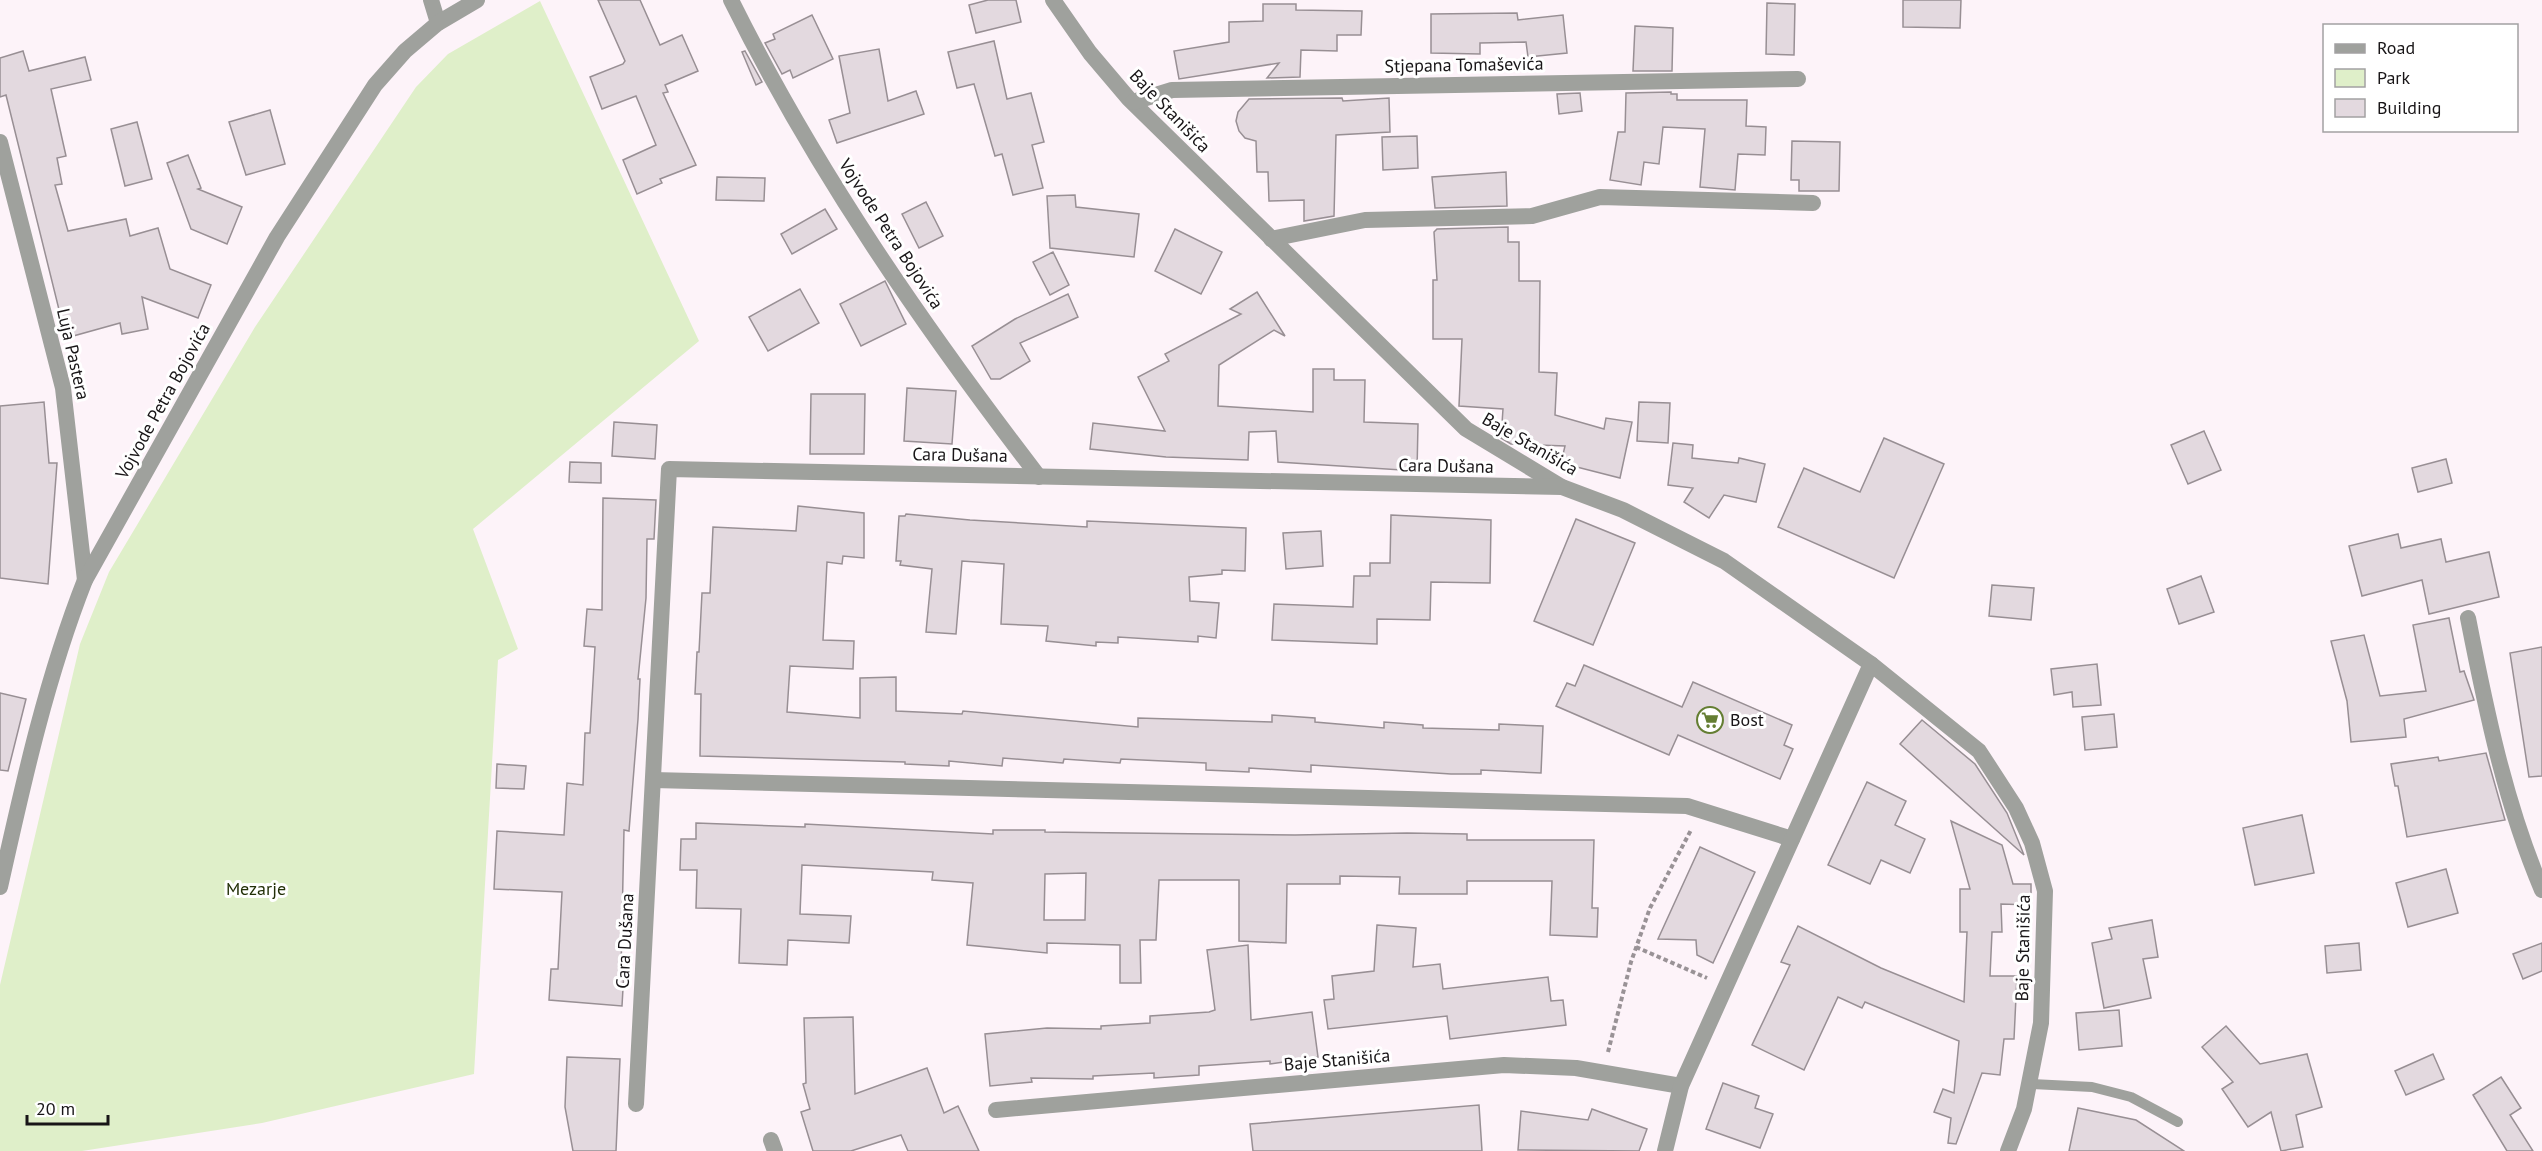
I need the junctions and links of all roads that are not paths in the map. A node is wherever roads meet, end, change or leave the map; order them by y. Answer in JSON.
{"nodes":[{"id":1,"x":431,"y":0,"type":"edge"},
{"id":2,"x":477,"y":0,"type":"edge"},
{"id":3,"x":731,"y":0,"type":"edge"},
{"id":4,"x":1053,"y":0,"type":"edge"},
{"id":5,"x":438,"y":22,"type":"junction"},
{"id":6,"x":1798,"y":79,"type":"dead end"},
{"id":7,"x":1133,"y":102,"type":"junction"},
{"id":8,"x":0,"y":142,"type":"edge"},
{"id":9,"x":1814,"y":203,"type":"dead end"},
{"id":10,"x":1271,"y":239,"type":"junction"},
{"id":11,"x":1039,"y":477,"type":"junction"},
{"id":12,"x":1562,"y":488,"type":"junction"},
{"id":13,"x":86,"y":580,"type":"junction"},
{"id":14,"x":2468,"y":618,"type":"dead end"},
{"id":15,"x":1871,"y":664,"type":"junction"},
{"id":16,"x":653,"y":780,"type":"junction"},
{"id":17,"x":1792,"y":839,"type":"junction"},
{"id":18,"x":0,"y":887,"type":"edge"},
{"id":19,"x":2542,"y":890,"type":"edge"},
{"id":20,"x":2031,"y":1084,"type":"junction"},
{"id":21,"x":1681,"y":1086,"type":"junction"},
{"id":22,"x":636,"y":1104,"type":"dead end"},
{"id":23,"x":996,"y":1110,"type":"dead end"},
{"id":24,"x":2178,"y":1122,"type":"dead end"},
{"id":25,"x":1665,"y":1151,"type":"edge"},
{"id":26,"x":2008,"y":1151,"type":"edge"}],
"edges":[{"from":1,"to":5,"type":"street"},
{"from":2,"to":5,"type":"street","name":"Vojvode Petra Bojovića"},
{"from":3,"to":11,"type":"street","name":"Vojvode Petra Bojovića"},
{"from":4,"to":7,"type":"street","name":"Baje Stanišića"},
{"from":5,"to":13,"type":"street","name":"Vojvode Petra Bojovića"},
{"from":6,"to":7,"type":"street","name":"Stjepana Tomaševića"},
{"from":7,"to":10,"type":"street","name":"Baje Stanišića"},
{"from":8,"to":13,"type":"street","name":"Luja Pastera"},
{"from":9,"to":10,"type":"street"},
{"from":10,"to":12,"type":"street","name":"Baje Stanišića"},
{"from":11,"to":12,"type":"street","name":"Cara Dušana"},
{"from":11,"to":16,"type":"street","name":"Cara Dušana"},
{"from":12,"to":15,"type":"street","name":"Baje Stanišića"},
{"from":13,"to":18,"type":"street","name":"Vojvode Petra Bojovića"},
{"from":14,"to":19,"type":"street"},
{"from":15,"to":17,"type":"street"},
{"from":15,"to":20,"type":"street","name":"Baje Stanišića"},
{"from":16,"to":17,"type":"street"},
{"from":16,"to":22,"type":"street","name":"Cara Dušana"},
{"from":17,"to":21,"type":"street"},
{"from":20,"to":24,"type":"lane"},
{"from":20,"to":26,"type":"street","name":"Baje Stanišića"},
{"from":21,"to":23,"type":"street","name":"Baje Stanišića"},
{"from":21,"to":25,"type":"street"}]}
